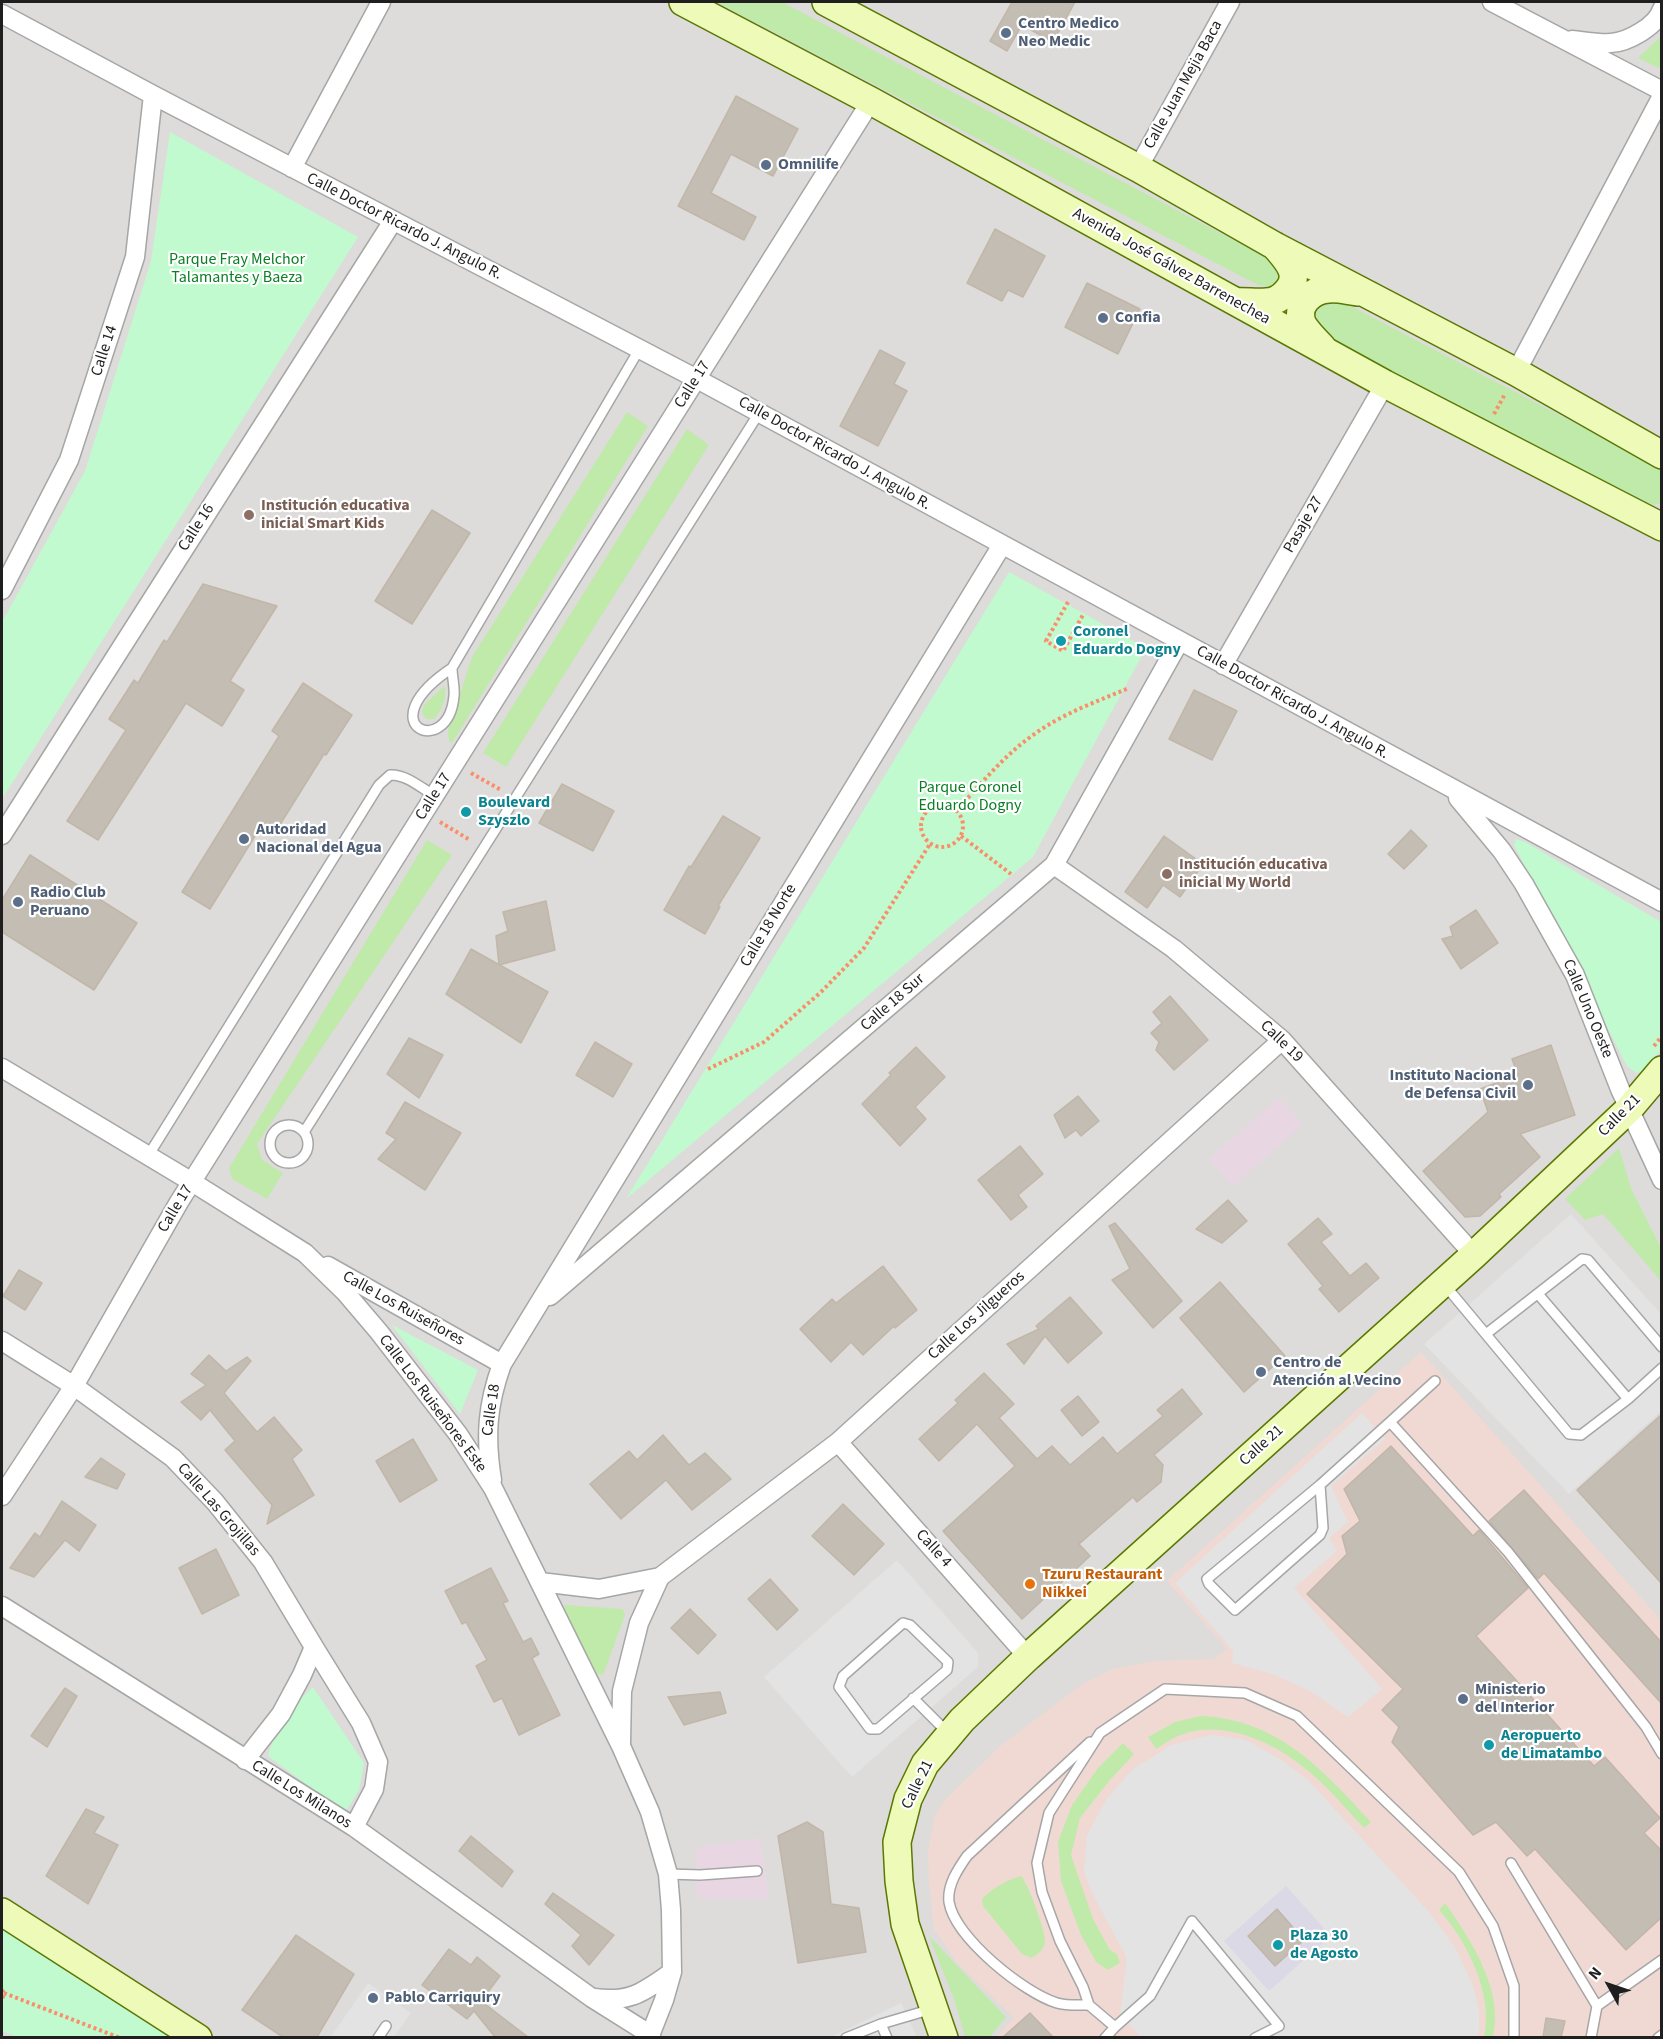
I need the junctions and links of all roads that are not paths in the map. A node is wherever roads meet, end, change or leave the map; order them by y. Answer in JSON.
{"nodes":[{"id":1,"x":381,"y":2,"type":"edge"},
{"id":2,"x":683,"y":2,"type":"edge"},
{"id":3,"x":826,"y":2,"type":"edge"},
{"id":4,"x":1230,"y":2,"type":"edge"},
{"id":5,"x":1492,"y":2,"type":"edge"},
{"id":6,"x":1662,"y":9,"type":"edge"},
{"id":7,"x":2,"y":14,"type":"edge"},
{"id":8,"x":1563,"y":39,"type":"junction"},
{"id":9,"x":1662,"y":91,"type":"edge"},
{"id":10,"x":153,"y":95,"type":"junction"},
{"id":11,"x":1662,"y":96,"type":"edge"},
{"id":12,"x":872,"y":101,"type":"junction"},
{"id":13,"x":292,"y":168,"type":"junction"},
{"id":14,"x":1138,"y":168,"type":"junction"},
{"id":15,"x":393,"y":221,"type":"junction"},
{"id":16,"x":1275,"y":246,"type":"junction"},
{"id":17,"x":1368,"y":293,"type":"junction"},
{"id":18,"x":1234,"y":302,"type":"junction"},
{"id":19,"x":640,"y":348,"type":"junction"},
{"id":20,"x":1328,"y":353,"type":"junction"},
{"id":21,"x":1516,"y":372,"type":"junction"},
{"id":22,"x":697,"y":379,"type":"junction"},
{"id":23,"x":1384,"y":384,"type":"junction"},
{"id":24,"x":759,"y":413,"type":"junction"},
{"id":25,"x":1662,"y":455,"type":"edge"},
{"id":26,"x":1662,"y":527,"type":"edge"},
{"id":27,"x":1002,"y":545,"type":"junction"},
{"id":28,"x":2,"y":590,"type":"edge"},
{"id":29,"x":1179,"y":642,"type":"junction"},
{"id":30,"x":1223,"y":665,"type":"junction"},
{"id":31,"x":452,"y":668,"type":"junction"},
{"id":32,"x":1451,"y":790,"type":"junction"},
{"id":33,"x":435,"y":796,"type":"junction"},
{"id":34,"x":2,"y":835,"type":"edge"},
{"id":35,"x":1054,"y":865,"type":"junction"},
{"id":36,"x":1662,"y":903,"type":"edge"},
{"id":37,"x":1282,"y":1040,"type":"junction"},
{"id":38,"x":2,"y":1068,"type":"edge"},
{"id":39,"x":1662,"y":1070,"type":"edge"},
{"id":40,"x":1629,"y":1109,"type":"junction"},
{"id":41,"x":304,"y":1132,"type":"junction"},
{"id":42,"x":148,"y":1156,"type":"junction"},
{"id":43,"x":1662,"y":1180,"type":"edge"},
{"id":44,"x":192,"y":1182,"type":"junction"},
{"id":45,"x":305,"y":1253,"type":"junction"},
{"id":46,"x":1474,"y":1255,"type":"junction"},
{"id":47,"x":1443,"y":1282,"type":"junction"},
{"id":48,"x":1538,"y":1294,"type":"junction"},
{"id":49,"x":537,"y":1307,"type":"junction"},
{"id":50,"x":1486,"y":1334,"type":"junction"},
{"id":51,"x":2,"y":1341,"type":"edge"},
{"id":52,"x":1662,"y":1347,"type":"edge"},
{"id":53,"x":502,"y":1364,"type":"junction"},
{"id":54,"x":1662,"y":1368,"type":"edge"},
{"id":55,"x":1436,"y":1381,"type":"dead end"},
{"id":56,"x":74,"y":1386,"type":"junction"},
{"id":57,"x":1628,"y":1399,"type":"junction"},
{"id":58,"x":1390,"y":1422,"type":"junction"},
{"id":59,"x":838,"y":1442,"type":"junction"},
{"id":60,"x":1320,"y":1485,"type":"junction"},
{"id":61,"x":493,"y":1488,"type":"junction"},
{"id":62,"x":2,"y":1496,"type":"edge"},
{"id":63,"x":660,"y":1577,"type":"junction"},
{"id":64,"x":540,"y":1582,"type":"junction"},
{"id":65,"x":2,"y":1606,"type":"edge"},
{"id":66,"x":314,"y":1647,"type":"junction"},
{"id":67,"x":1028,"y":1657,"type":"junction"},
{"id":68,"x":913,"y":1698,"type":"junction"},
{"id":69,"x":1100,"y":1733,"type":"junction"},
{"id":70,"x":950,"y":1734,"type":"junction"},
{"id":71,"x":621,"y":1746,"type":"junction"},
{"id":72,"x":1662,"y":1754,"type":"edge"},
{"id":73,"x":245,"y":1760,"type":"junction"},
{"id":74,"x":354,"y":1827,"type":"junction"},
{"id":75,"x":1511,"y":1863,"type":"dead end"},
{"id":76,"x":757,"y":1871,"type":"dead end"},
{"id":77,"x":668,"y":1874,"type":"junction"},
{"id":78,"x":2,"y":1912,"type":"edge"},
{"id":79,"x":1662,"y":1960,"type":"edge"},
{"id":80,"x":672,"y":1972,"type":"junction"},
{"id":81,"x":592,"y":1998,"type":"junction"},
{"id":82,"x":1089,"y":2005,"type":"junction"},
{"id":83,"x":1597,"y":2006,"type":"junction"},
{"id":84,"x":934,"y":2009,"type":"junction"},
{"id":85,"x":881,"y":2024,"type":"junction"},
{"id":86,"x":386,"y":2026,"type":"dead end"},
{"id":87,"x":1115,"y":2027,"type":"junction"},
{"id":88,"x":1662,"y":2035,"type":"edge"},
{"id":89,"x":650,"y":2036,"type":"edge"},
{"id":90,"x":198,"y":2037,"type":"edge"},
{"id":91,"x":378,"y":2037,"type":"edge"},
{"id":92,"x":846,"y":2037,"type":"edge"},
{"id":93,"x":887,"y":2037,"type":"edge"},
{"id":94,"x":944,"y":2037,"type":"edge"},
{"id":95,"x":1105,"y":2037,"type":"edge"},
{"id":96,"x":1255,"y":2037,"type":"edge"},
{"id":97,"x":1514,"y":2037,"type":"edge"},
{"id":98,"x":1592,"y":2037,"type":"edge"},
{"id":99,"x":1658,"y":2037,"type":"edge"}],
"edges":[{"from":1,"to":13,"type":"street"},
{"from":2,"to":12,"type":"main road","name":"Avenida José Gálvez Barrenechea"},
{"from":3,"to":14,"type":"main road"},
{"from":4,"to":14,"type":"street","name":"Calle Juan Mejia Baca"},
{"from":5,"to":8,"type":"street"},
{"from":6,"to":8,"type":"street"},
{"from":7,"to":10,"type":"street","name":"Calle Doctor Ricardo J. Angulo R."},
{"from":8,"to":9,"type":"street"},
{"from":10,"to":13,"type":"street","name":"Calle Doctor Ricardo J. Angulo R."},
{"from":10,"to":28,"type":"street","name":"Calle 14"},
{"from":11,"to":21,"type":"street"},
{"from":12,"to":18,"type":"main road","name":"Avenida José Gálvez Barrenechea"},
{"from":12,"to":22,"type":"street","name":"Calle 17"},
{"from":13,"to":15,"type":"street","name":"Calle Doctor Ricardo J. Angulo R."},
{"from":14,"to":16,"type":"main road"},
{"from":15,"to":19,"type":"street","name":"Calle Doctor Ricardo J. Angulo R."},
{"from":15,"to":34,"type":"street","name":"Calle 16"},
{"from":16,"to":17,"type":"main road"},
{"from":16,"to":18,"type":"main road"},
{"from":17,"to":20,"type":"main road"},
{"from":17,"to":21,"type":"main road"},
{"from":18,"to":20,"type":"main road","name":"Avenida José Gálvez Barrenechea"},
{"from":19,"to":22,"type":"street","name":"Calle Doctor Ricardo J. Angulo R."},
{"from":19,"to":31,"type":"lane"},
{"from":20,"to":23,"type":"main road","name":"Avenida José Gálvez Barrenechea"},
{"from":21,"to":25,"type":"main road"},
{"from":22,"to":24,"type":"street","name":"Calle Doctor Ricardo J. Angulo R."},
{"from":22,"to":33,"type":"street","name":"Calle 17"},
{"from":23,"to":26,"type":"main road","name":"Avenida José Gálvez Barrenechea"},
{"from":23,"to":30,"type":"street","name":"Pasaje 27"},
{"from":24,"to":27,"type":"street","name":"Calle Doctor Ricardo J. Angulo R."},
{"from":24,"to":41,"type":"lane"},
{"from":27,"to":29,"type":"street","name":"Calle Doctor Ricardo J. Angulo R."},
{"from":27,"to":49,"type":"street","name":"Calle 18 Norte"},
{"from":29,"to":30,"type":"street","name":"Calle Doctor Ricardo J. Angulo R."},
{"from":29,"to":35,"type":"street","name":"Calle 18 Sur"},
{"from":30,"to":32,"type":"street","name":"Calle Doctor Ricardo J. Angulo R."},
{"from":31,"to":31,"type":"lane"},
{"from":32,"to":36,"type":"street","name":"Calle Doctor Ricardo J. Angulo R."},
{"from":32,"to":40,"type":"street","name":"Calle Uno Oeste"},
{"from":33,"to":42,"type":"lane"},
{"from":33,"to":44,"type":"street","name":"Calle 17"},
{"from":35,"to":37,"type":"street","name":"Calle 19"},
{"from":35,"to":49,"type":"street","name":"Calle 18 Sur"},
{"from":37,"to":46,"type":"street","name":"Calle 19"},
{"from":37,"to":59,"type":"street","name":"Calle Los Jilgueros"},
{"from":38,"to":42,"type":"street","name":"Calle Los Ruiseñores Este"},
{"from":39,"to":40,"type":"main road","name":"Calle 21"},
{"from":40,"to":43,"type":"street","name":"Calle Uno Oeste"},
{"from":40,"to":46,"type":"main road","name":"Calle 21"},
{"from":41,"to":41,"type":"lane"},
{"from":42,"to":44,"type":"street","name":"Calle Los Ruiseñores Este"},
{"from":44,"to":45,"type":"street","name":"Calle Los Ruiseñores Este"},
{"from":44,"to":56,"type":"street","name":"Calle 17"},
{"from":45,"to":53,"type":"street","name":"Calle Los Ruiseñores"},
{"from":45,"to":61,"type":"street","name":"Calle Los Ruiseñores Este"},
{"from":46,"to":47,"type":"main road","name":"Calle 21"},
{"from":47,"to":50,"type":"lane"},
{"from":47,"to":67,"type":"main road","name":"Calle 21"},
{"from":48,"to":50,"type":"lane"},
{"from":48,"to":52,"type":"lane"},
{"from":48,"to":57,"type":"lane"},
{"from":49,"to":53,"type":"street","name":"Calle 18"},
{"from":50,"to":57,"type":"lane"},
{"from":51,"to":56,"type":"street","name":"Calle Las Grojillas"},
{"from":53,"to":61,"type":"street","name":"Calle 18"},
{"from":54,"to":57,"type":"lane"},
{"from":55,"to":58,"type":"lane"},
{"from":56,"to":62,"type":"street","name":"Calle 17"},
{"from":56,"to":66,"type":"street","name":"Calle Las Grojillas"},
{"from":58,"to":60,"type":"lane"},
{"from":58,"to":72,"type":"lane"},
{"from":59,"to":63,"type":"street","name":"Calle Los Jilgueros"},
{"from":59,"to":67,"type":"street","name":"Calle 4"},
{"from":60,"to":60,"type":"lane"},
{"from":61,"to":64,"type":"street","name":"Calle Los Ruiseñores Este"},
{"from":63,"to":64,"type":"street","name":"Calle Los Jilgueros"},
{"from":63,"to":71,"type":"street","name":"Calle Los Jilgueros"},
{"from":64,"to":71,"type":"street","name":"Calle Los Ruiseñores Este"},
{"from":65,"to":73,"type":"street","name":"Calle Los Milanos"},
{"from":66,"to":73,"type":"street"},
{"from":66,"to":74,"type":"street","name":"Calle Las Grojillas"},
{"from":67,"to":70,"type":"main road","name":"Calle 21"},
{"from":68,"to":68,"type":"lane"},
{"from":68,"to":70,"type":"lane"},
{"from":69,"to":82,"type":"lane"},
{"from":69,"to":82,"type":"lane"},
{"from":69,"to":97,"type":"lane"},
{"from":70,"to":84,"type":"main road","name":"Calle 21"},
{"from":71,"to":77,"type":"street","name":"Calle Los Ruiseñores Este"},
{"from":73,"to":74,"type":"street","name":"Calle Los Milanos"},
{"from":74,"to":81,"type":"street","name":"Calle Los Milanos"},
{"from":75,"to":83,"type":"lane"},
{"from":76,"to":77,"type":"lane"},
{"from":77,"to":80,"type":"street","name":"Calle Los Ruiseñores Este"},
{"from":78,"to":90,"type":"main road"},
{"from":79,"to":83,"type":"lane"},
{"from":80,"to":81,"type":"street"},
{"from":80,"to":89,"type":"street","name":"Calle Los Ruiseñores Este"},
{"from":81,"to":89,"type":"street","name":"Calle Los Milanos"},
{"from":82,"to":87,"type":"lane"},
{"from":83,"to":98,"type":"lane"},
{"from":84,"to":85,"type":"lane"},
{"from":84,"to":94,"type":"main road","name":"Calle 21"},
{"from":85,"to":92,"type":"lane"},
{"from":85,"to":93,"type":"lane"},
{"from":86,"to":91,"type":"lane"},
{"from":87,"to":95,"type":"lane"},
{"from":87,"to":96,"type":"lane"},
{"from":88,"to":99,"type":"lane"}]}
